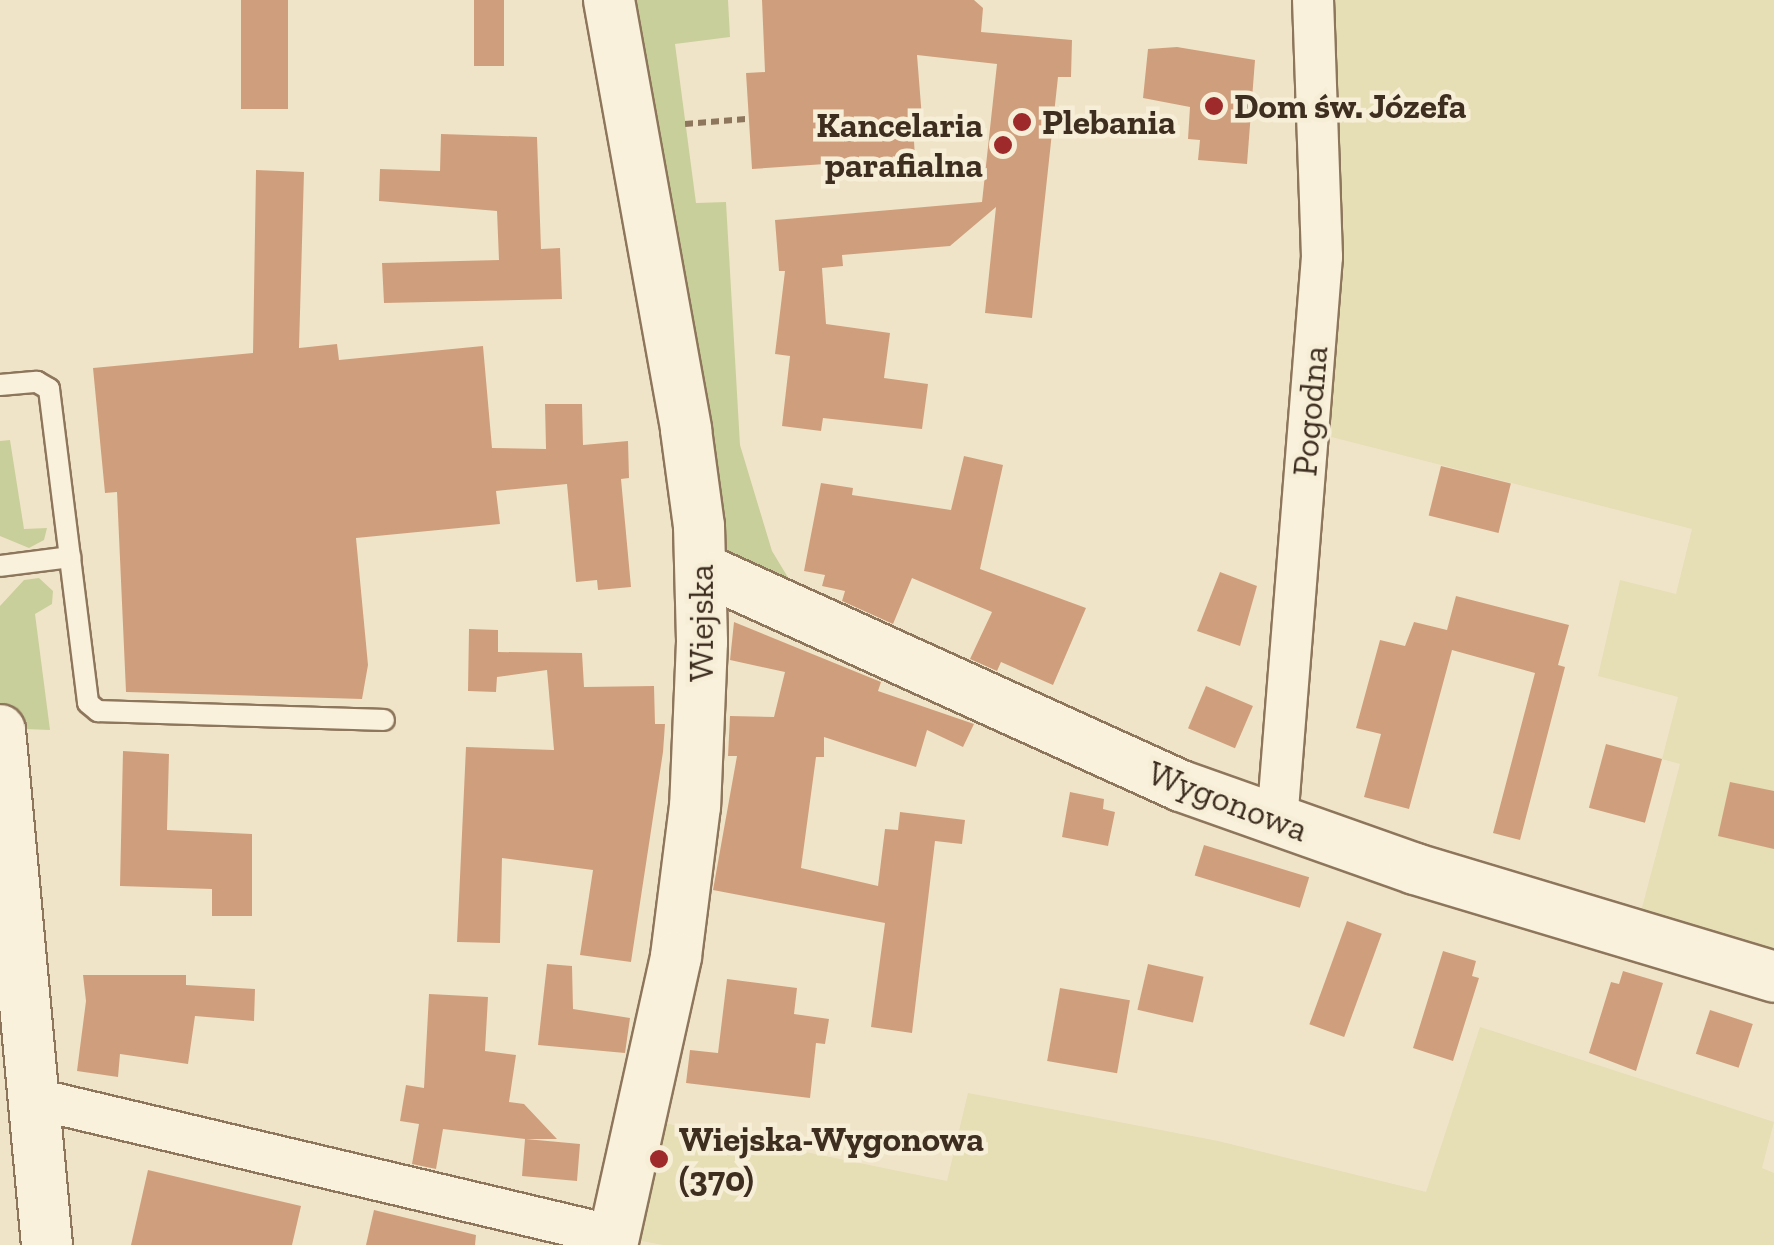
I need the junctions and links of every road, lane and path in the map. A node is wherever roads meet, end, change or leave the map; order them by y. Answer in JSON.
{"nodes":[{"id":1,"x":609,"y":0,"type":"edge"},
{"id":2,"x":1313,"y":0,"type":"edge"},
{"id":3,"x":746,"y":119,"type":"dead end"},
{"id":4,"x":686,"y":124,"type":"dead end"},
{"id":5,"x":0,"y":385,"type":"edge"},
{"id":6,"x":70,"y":557,"type":"junction"},
{"id":7,"x":0,"y":566,"type":"edge"},
{"id":8,"x":702,"y":574,"type":"junction"},
{"id":9,"x":384,"y":720,"type":"dead end"},
{"id":10,"x":0,"y":730,"type":"edge"},
{"id":11,"x":1277,"y":822,"type":"junction"},
{"id":12,"x":1774,"y":977,"type":"edge"},
{"id":13,"x":36,"y":1100,"type":"junction"},
{"id":14,"x":613,"y":1240,"type":"edge"},
{"id":15,"x":47,"y":1245,"type":"edge"}],
"edges":[{"from":1,"to":8,"type":"street","name":"Wiejska"},
{"from":2,"to":11,"type":"street","name":"Pogodna"},
{"from":3,"to":4,"type":"path"},
{"from":5,"to":6,"type":"lane"},
{"from":6,"to":7,"type":"lane"},
{"from":6,"to":9,"type":"lane"},
{"from":8,"to":11,"type":"street","name":"Wygonowa"},
{"from":8,"to":14,"type":"street","name":"Wiejska"},
{"from":10,"to":13,"type":"street"},
{"from":11,"to":12,"type":"street","name":"Wygonowa"},
{"from":13,"to":14,"type":"street"},
{"from":13,"to":15,"type":"street"}]}
